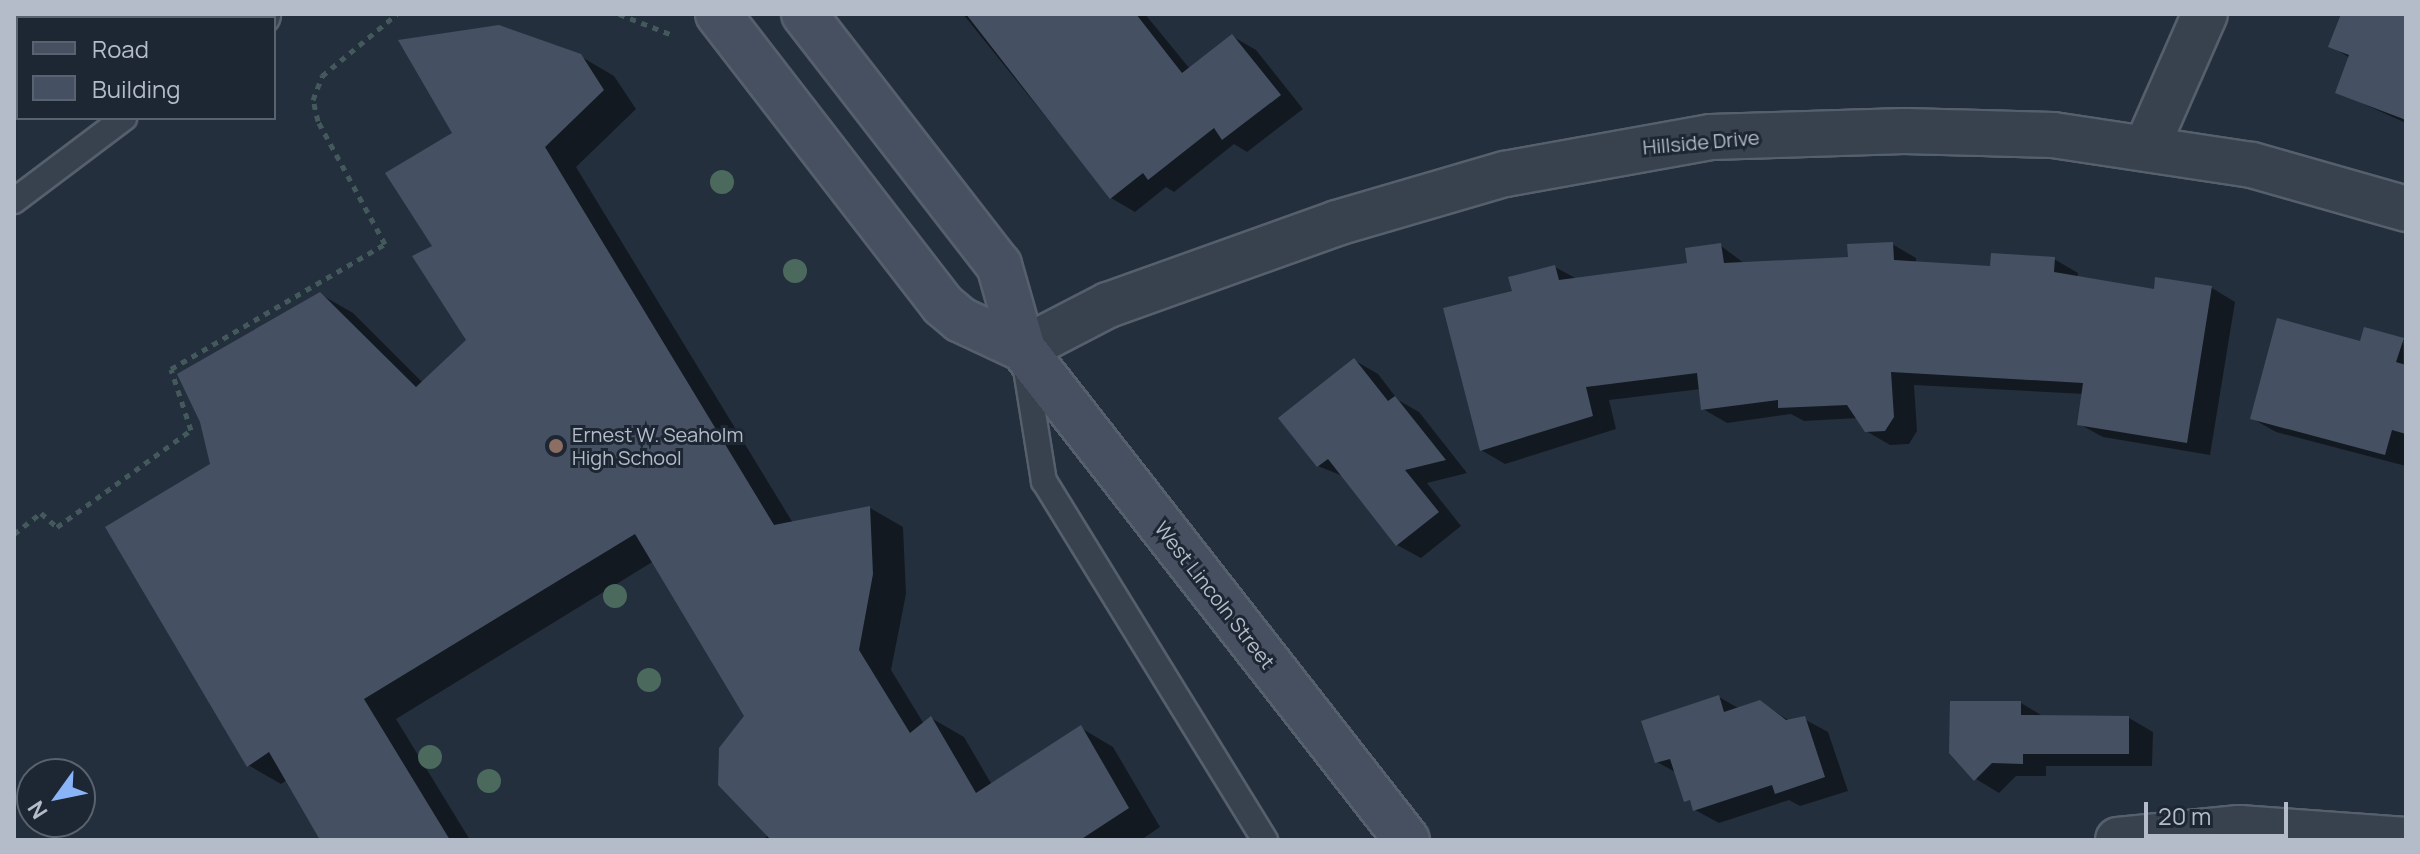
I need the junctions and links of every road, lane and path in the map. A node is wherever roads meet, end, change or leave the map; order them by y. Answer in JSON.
{"nodes":[{"id":1,"x":397,"y":14,"type":"edge"},
{"id":2,"x":619,"y":14,"type":"edge"},
{"id":3,"x":718,"y":14,"type":"edge"},
{"id":4,"x":804,"y":14,"type":"edge"},
{"id":5,"x":2205,"y":14,"type":"edge"},
{"id":6,"x":670,"y":34,"type":"dead end"},
{"id":7,"x":121,"y":120,"type":"edge"},
{"id":8,"x":2147,"y":146,"type":"junction"},
{"id":9,"x":14,"y":201,"type":"edge"},
{"id":10,"x":2406,"y":209,"type":"edge"},
{"id":11,"x":1023,"y":349,"type":"junction"},
{"id":12,"x":14,"y":534,"type":"edge"},
{"id":13,"x":1265,"y":840,"type":"edge"},
{"id":14,"x":1407,"y":840,"type":"edge"},
{"id":15,"x":2118,"y":840,"type":"edge"},
{"id":16,"x":2406,"y":840,"type":"edge"}],
"edges":[{"from":1,"to":12,"type":"path"},
{"from":2,"to":6,"type":"path"},
{"from":3,"to":11,"type":"street","name":"West Lincoln Street"},
{"from":4,"to":11,"type":"street","name":"West Lincoln Street"},
{"from":5,"to":8,"type":"street"},
{"from":7,"to":9,"type":"lane"},
{"from":8,"to":10,"type":"street","name":"Hillside Drive"},
{"from":8,"to":11,"type":"street","name":"Hillside Drive"},
{"from":11,"to":13,"type":"lane"},
{"from":11,"to":14,"type":"street","name":"West Lincoln Street"},
{"from":15,"to":16,"type":"street"}]}
